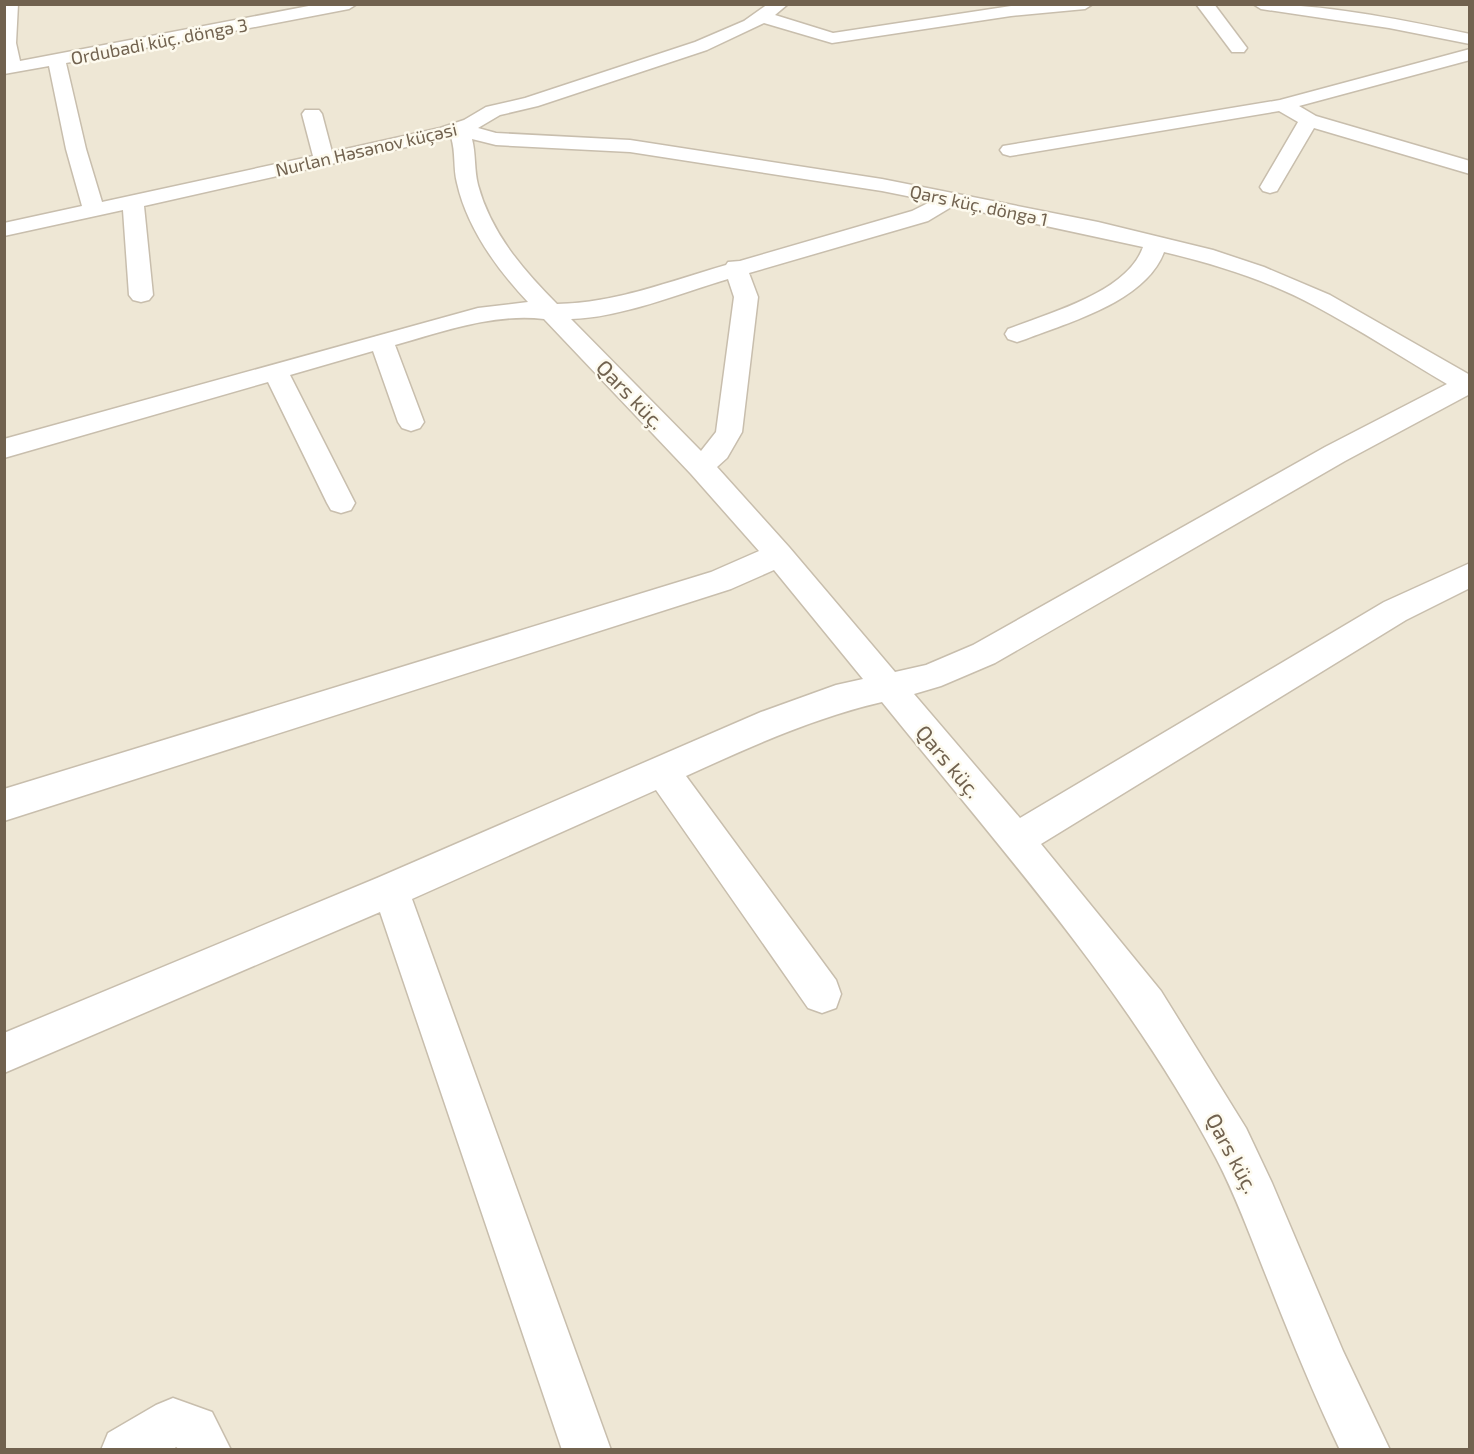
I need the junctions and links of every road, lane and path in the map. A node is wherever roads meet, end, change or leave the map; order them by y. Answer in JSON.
{"nodes":[{"id":1,"x":10,"y":4,"type":"edge"},
{"id":2,"x":349,"y":4,"type":"edge"},
{"id":3,"x":780,"y":4,"type":"edge"},
{"id":4,"x":1085,"y":4,"type":"edge"},
{"id":5,"x":1204,"y":4,"type":"edge"},
{"id":6,"x":1261,"y":4,"type":"edge"},
{"id":7,"x":762,"y":17,"type":"junction"},
{"id":8,"x":1470,"y":39,"type":"edge"},
{"id":9,"x":1238,"y":48,"type":"dead end"},
{"id":10,"x":1470,"y":54,"type":"edge"},
{"id":11,"x":57,"y":61,"type":"junction"},
{"id":12,"x":8,"y":68,"type":"edge"},
{"id":13,"x":1282,"y":105,"type":"junction"},
{"id":14,"x":312,"y":114,"type":"dead end"},
{"id":15,"x":1309,"y":120,"type":"junction"},
{"id":16,"x":458,"y":129,"type":"junction"},
{"id":17,"x":1010,"y":150,"type":"dead end"},
{"id":18,"x":324,"y":159,"type":"junction"},
{"id":19,"x":1470,"y":168,"type":"edge"},
{"id":20,"x":1270,"y":187,"type":"dead end"},
{"id":21,"x":950,"y":198,"type":"junction"},
{"id":22,"x":133,"y":200,"type":"junction"},
{"id":23,"x":94,"y":210,"type":"junction"},
{"id":24,"x":4,"y":230,"type":"edge"},
{"id":25,"x":1155,"y":244,"type":"junction"},
{"id":26,"x":736,"y":267,"type":"junction"},
{"id":27,"x":141,"y":295,"type":"dead end"},
{"id":28,"x":551,"y":312,"type":"junction"},
{"id":29,"x":1017,"y":334,"type":"dead end"},
{"id":30,"x":381,"y":341,"type":"junction"},
{"id":31,"x":275,"y":371,"type":"junction"},
{"id":32,"x":1468,"y":385,"type":"edge"},
{"id":33,"x":411,"y":422,"type":"dead end"},
{"id":34,"x":4,"y":449,"type":"edge"},
{"id":35,"x":701,"y":467,"type":"junction"},
{"id":36,"x":341,"y":502,"type":"dead end"},
{"id":37,"x":778,"y":555,"type":"junction"},
{"id":38,"x":1470,"y":574,"type":"edge"},
{"id":39,"x":886,"y":685,"type":"junction"},
{"id":40,"x":662,"y":771,"type":"junction"},
{"id":41,"x":4,"y":805,"type":"edge"},
{"id":42,"x":1016,"y":840,"type":"junction"},
{"id":43,"x":390,"y":890,"type":"junction"},
{"id":44,"x":822,"y":994,"type":"dead end"},
{"id":45,"x":4,"y":1053,"type":"edge"},
{"id":46,"x":125,"y":1449,"type":"edge"},
{"id":47,"x":207,"y":1449,"type":"edge"},
{"id":48,"x":587,"y":1449,"type":"edge"},
{"id":49,"x":1366,"y":1449,"type":"edge"}],
"edges":[{"from":1,"to":12,"type":"street"},
{"from":2,"to":11,"type":"street","name":"Ordubadi küç. döngə 3"},
{"from":3,"to":7,"type":"street","name":"Nurlan Həsənov küçəsi"},
{"from":4,"to":7,"type":"street"},
{"from":5,"to":9,"type":"street"},
{"from":6,"to":8,"type":"street"},
{"from":7,"to":16,"type":"street","name":"Nurlan Həsənov küçəsi"},
{"from":10,"to":13,"type":"street"},
{"from":11,"to":12,"type":"street","name":"Ordubadi küç. döngə 3"},
{"from":11,"to":23,"type":"street"},
{"from":13,"to":15,"type":"street"},
{"from":13,"to":17,"type":"street"},
{"from":14,"to":18,"type":"street"},
{"from":15,"to":19,"type":"street"},
{"from":15,"to":20,"type":"street"},
{"from":16,"to":18,"type":"street","name":"Nurlan Həsənov küçəsi"},
{"from":16,"to":21,"type":"street","name":"Qars küç. döngə 1"},
{"from":16,"to":28,"type":"street","name":"Qars küç."},
{"from":18,"to":22,"type":"street","name":"Nurlan Həsənov küçəsi"},
{"from":21,"to":25,"type":"street","name":"Qars küç. döngə 1"},
{"from":21,"to":26,"type":"street"},
{"from":22,"to":23,"type":"street","name":"Nurlan Həsənov küçəsi"},
{"from":22,"to":27,"type":"street"},
{"from":23,"to":24,"type":"street","name":"Nurlan Həsənov küçəsi"},
{"from":25,"to":29,"type":"street"},
{"from":25,"to":32,"type":"street","name":"Qars küç. döngə 1"},
{"from":26,"to":28,"type":"street"},
{"from":26,"to":35,"type":"street"},
{"from":28,"to":30,"type":"street"},
{"from":28,"to":35,"type":"street","name":"Qars küç."},
{"from":30,"to":31,"type":"street"},
{"from":30,"to":33,"type":"street"},
{"from":31,"to":34,"type":"street"},
{"from":31,"to":36,"type":"street"},
{"from":32,"to":39,"type":"street"},
{"from":35,"to":37,"type":"street","name":"Qars küç."},
{"from":37,"to":39,"type":"street","name":"Qars küç."},
{"from":37,"to":41,"type":"street"},
{"from":38,"to":42,"type":"street"},
{"from":39,"to":40,"type":"street"},
{"from":39,"to":42,"type":"street","name":"Qars küç."},
{"from":40,"to":43,"type":"street"},
{"from":40,"to":44,"type":"street"},
{"from":42,"to":49,"type":"street","name":"Qars küç."},
{"from":43,"to":45,"type":"street"},
{"from":43,"to":48,"type":"street"},
{"from":46,"to":47,"type":"street"}]}
